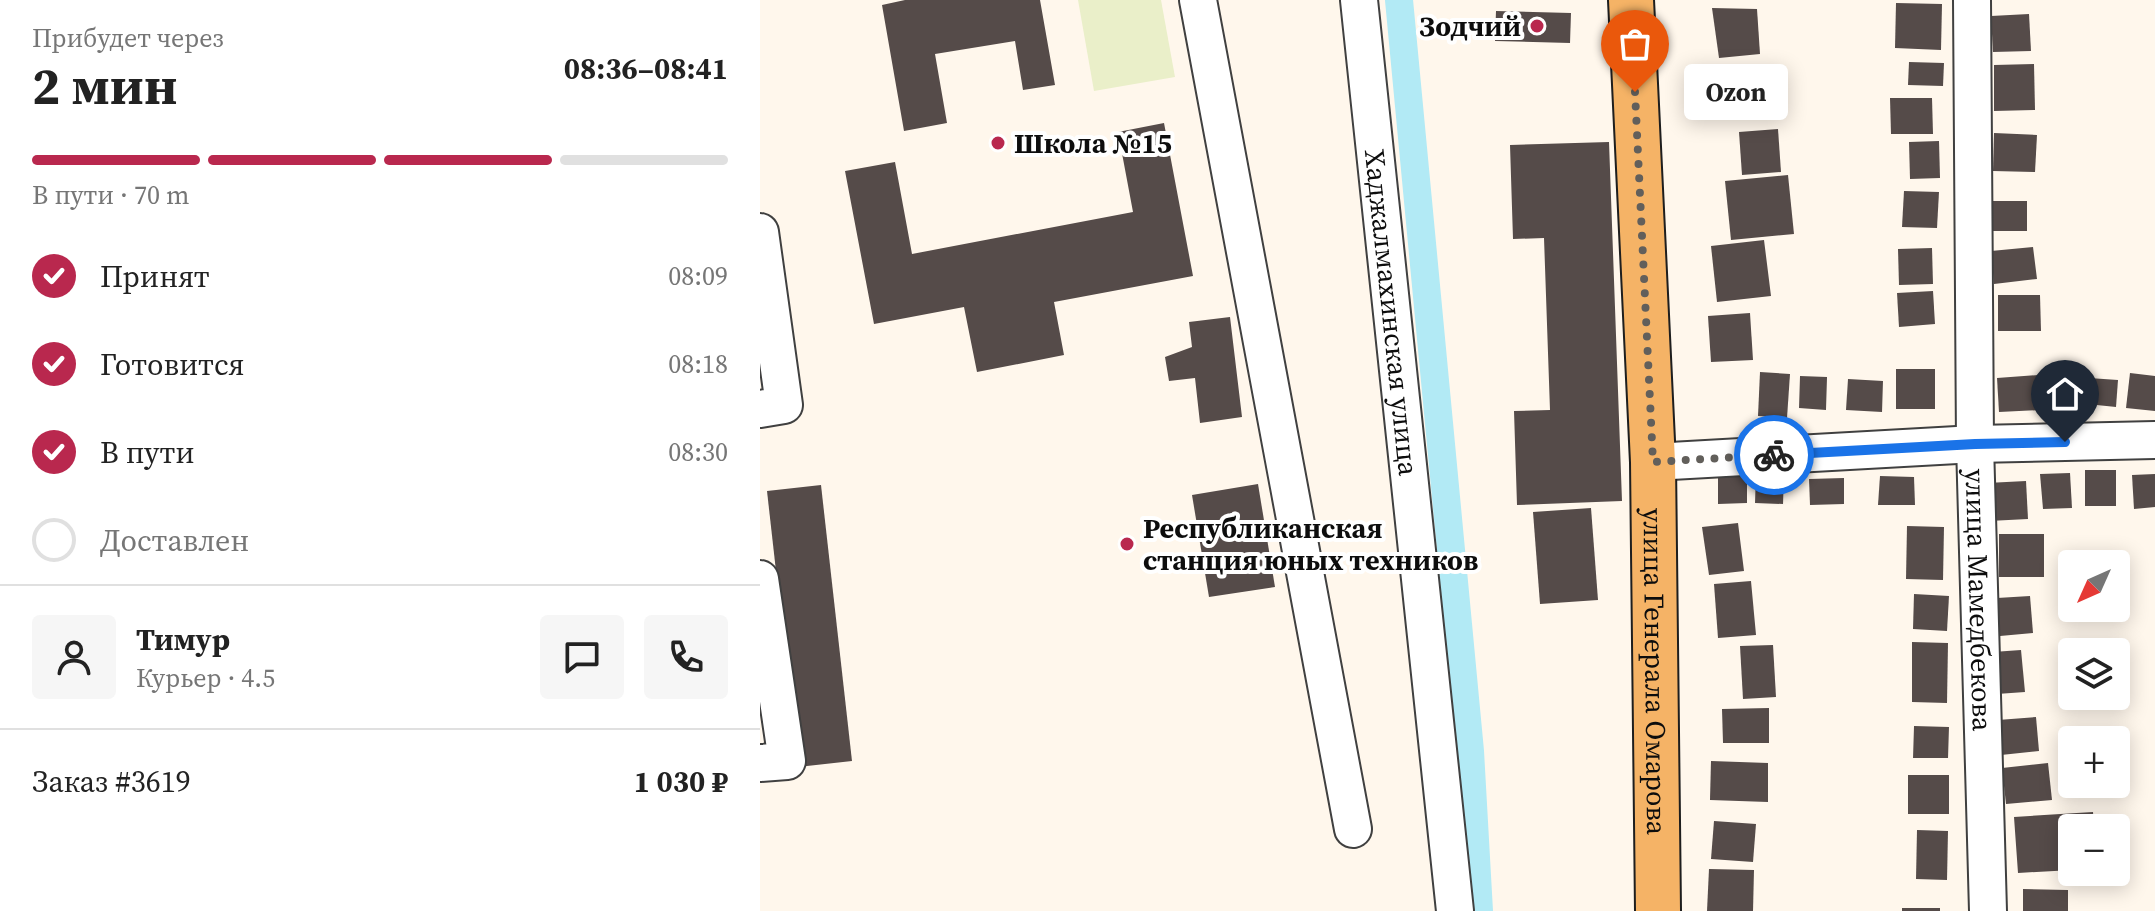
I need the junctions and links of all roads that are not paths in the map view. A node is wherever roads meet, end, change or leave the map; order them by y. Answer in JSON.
{"nodes":[{"id":1,"x":1198,"y":0,"type":"edge"},
{"id":2,"x":1359,"y":0,"type":"edge"},
{"id":3,"x":1633,"y":0,"type":"edge"},
{"id":4,"x":1972,"y":0,"type":"edge"},
{"id":5,"x":760,"y":232,"type":"edge"},
{"id":6,"x":772,"y":407,"type":"edge"},
{"id":7,"x":2155,"y":440,"type":"edge"},
{"id":8,"x":1975,"y":444,"type":"junction"},
{"id":9,"x":1654,"y":462,"type":"junction"},
{"id":10,"x":760,"y":579,"type":"edge"},
{"id":11,"x":760,"y":763,"type":"edge"},
{"id":12,"x":1353,"y":829,"type":"dead end"},
{"id":13,"x":1455,"y":911,"type":"edge"},
{"id":14,"x":1661,"y":911,"type":"edge"},
{"id":15,"x":1988,"y":911,"type":"edge"}],
"edges":[{"from":1,"to":12,"type":"street"},
{"from":2,"to":13,"type":"street","name":"Хаджалмахинская улица"},
{"from":3,"to":9,"type":"main road","name":"улица Генерала Омарова"},
{"from":4,"to":8,"type":"street","name":"улица Мамедбекова"},
{"from":5,"to":6,"type":"street"},
{"from":7,"to":8,"type":"street"},
{"from":8,"to":9,"type":"street"},
{"from":8,"to":15,"type":"street","name":"улица Мамедбекова"},
{"from":9,"to":14,"type":"main road","name":"улица Генерала Омарова"},
{"from":10,"to":11,"type":"street"}]}
